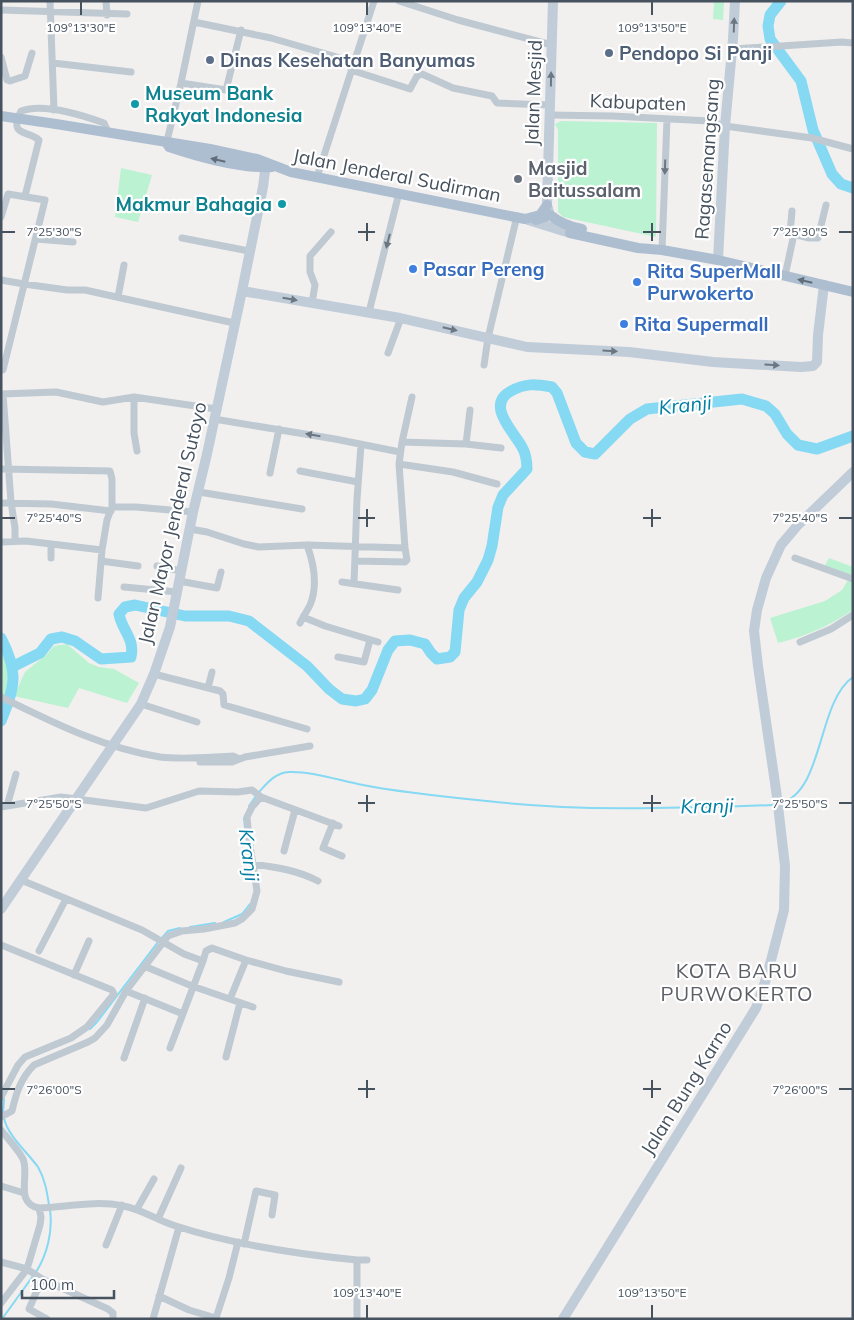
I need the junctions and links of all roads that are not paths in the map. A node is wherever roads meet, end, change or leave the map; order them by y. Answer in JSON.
{"nodes":[{"id":1,"x":50,"y":1,"type":"edge"},
{"id":2,"x":106,"y":1,"type":"edge"},
{"id":3,"x":198,"y":1,"type":"edge"},
{"id":4,"x":374,"y":1,"type":"edge"},
{"id":5,"x":399,"y":1,"type":"edge"},
{"id":6,"x":553,"y":1,"type":"edge"},
{"id":7,"x":735,"y":1,"type":"edge"},
{"id":8,"x":1,"y":10,"type":"edge"},
{"id":9,"x":51,"y":12,"type":"junction"},
{"id":10,"x":127,"y":14,"type":"dead end"},
{"id":11,"x":107,"y":15,"type":"junction"},
{"id":12,"x":194,"y":22,"type":"junction"},
{"id":13,"x":241,"y":30,"type":"junction"},
{"id":14,"x":853,"y":43,"type":"edge"},
{"id":15,"x":552,"y":45,"type":"junction"},
{"id":16,"x":733,"y":49,"type":"junction"},
{"id":17,"x":32,"y":53,"type":"dead end"},
{"id":18,"x":1,"y":57,"type":"edge"},
{"id":19,"x":354,"y":62,"type":"junction"},
{"id":20,"x":53,"y":63,"type":"junction"},
{"id":21,"x":351,"y":70,"type":"junction"},
{"id":22,"x":132,"y":72,"type":"dead end"},
{"id":23,"x":181,"y":83,"type":"junction"},
{"id":24,"x":54,"y":110,"type":"junction"},
{"id":25,"x":550,"y":110,"type":"junction"},
{"id":26,"x":1,"y":116,"type":"edge"},
{"id":27,"x":667,"y":119,"type":"junction"},
{"id":28,"x":725,"y":121,"type":"junction"},
{"id":29,"x":108,"y":132,"type":"junction"},
{"id":30,"x":163,"y":143,"type":"junction"},
{"id":31,"x":853,"y":148,"type":"edge"},
{"id":32,"x":269,"y":166,"type":"junction"},
{"id":33,"x":317,"y":177,"type":"junction"},
{"id":34,"x":399,"y":193,"type":"junction"},
{"id":35,"x":25,"y":196,"type":"junction"},
{"id":36,"x":826,"y":205,"type":"dead end"},
{"id":37,"x":548,"y":210,"type":"junction"},
{"id":38,"x":792,"y":211,"type":"dead end"},
{"id":39,"x":1,"y":217,"type":"edge"},
{"id":40,"x":523,"y":218,"type":"junction"},
{"id":41,"x":331,"y":232,"type":"dead end"},
{"id":42,"x":790,"y":233,"type":"junction"},
{"id":43,"x":182,"y":238,"type":"dead end"},
{"id":44,"x":36,"y":239,"type":"junction"},
{"id":45,"x":72,"y":242,"type":"dead end"},
{"id":46,"x":658,"y":250,"type":"junction"},
{"id":47,"x":249,"y":251,"type":"junction"},
{"id":48,"x":718,"y":260,"type":"junction"},
{"id":49,"x":124,"y":264,"type":"dead end"},
{"id":50,"x":785,"y":276,"type":"junction"},
{"id":51,"x":1,"y":280,"type":"edge"},
{"id":52,"x":24,"y":284,"type":"junction"},
{"id":53,"x":824,"y":285,"type":"junction"},
{"id":54,"x":242,"y":291,"type":"junction"},
{"id":55,"x":853,"y":292,"type":"edge"},
{"id":56,"x":118,"y":297,"type":"junction"},
{"id":57,"x":312,"y":303,"type":"junction"},
{"id":58,"x":369,"y":312,"type":"junction"},
{"id":59,"x":401,"y":318,"type":"junction"},
{"id":60,"x":234,"y":324,"type":"junction"},
{"id":61,"x":488,"y":338,"type":"junction"},
{"id":62,"x":388,"y":353,"type":"dead end"},
{"id":63,"x":484,"y":365,"type":"dead end"},
{"id":64,"x":1,"y":370,"type":"edge"},
{"id":65,"x":2,"y":394,"type":"edge"},
{"id":66,"x":134,"y":397,"type":"junction"},
{"id":67,"x":412,"y":397,"type":"dead end"},
{"id":68,"x":470,"y":410,"type":"dead end"},
{"id":69,"x":215,"y":414,"type":"junction"},
{"id":70,"x":279,"y":429,"type":"junction"},
{"id":71,"x":402,"y":442,"type":"junction"},
{"id":72,"x":466,"y":444,"type":"junction"},
{"id":73,"x":361,"y":445,"type":"junction"},
{"id":74,"x":501,"y":448,"type":"dead end"},
{"id":75,"x":137,"y":451,"type":"dead end"},
{"id":76,"x":400,"y":452,"type":"junction"},
{"id":77,"x":399,"y":464,"type":"junction"},
{"id":78,"x":5,"y":469,"type":"edge"},
{"id":79,"x":300,"y":471,"type":"dead end"},
{"id":80,"x":853,"y":472,"type":"edge"},
{"id":81,"x":270,"y":473,"type":"dead end"},
{"id":82,"x":358,"y":482,"type":"junction"},
{"id":83,"x":497,"y":484,"type":"dead end"},
{"id":84,"x":198,"y":492,"type":"junction"},
{"id":85,"x":10,"y":502,"type":"junction"},
{"id":86,"x":1,"y":503,"type":"edge"},
{"id":87,"x":112,"y":509,"type":"junction"},
{"id":88,"x":302,"y":509,"type":"dead end"},
{"id":89,"x":193,"y":512,"type":"junction"},
{"id":90,"x":190,"y":529,"type":"junction"},
{"id":91,"x":15,"y":541,"type":"junction"},
{"id":92,"x":1,"y":542,"type":"edge"},
{"id":93,"x":51,"y":544,"type":"junction"},
{"id":94,"x":307,"y":545,"type":"junction"},
{"id":95,"x":356,"y":546,"type":"junction"},
{"id":96,"x":405,"y":548,"type":"junction"},
{"id":97,"x":102,"y":550,"type":"junction"},
{"id":98,"x":51,"y":558,"type":"dead end"},
{"id":99,"x":795,"y":558,"type":"dead end"},
{"id":100,"x":101,"y":561,"type":"junction"},
{"id":101,"x":355,"y":561,"type":"junction"},
{"id":102,"x":138,"y":566,"type":"dead end"},
{"id":103,"x":157,"y":566,"type":"dead end"},
{"id":104,"x":221,"y":572,"type":"dead end"},
{"id":105,"x":180,"y":576,"type":"junction"},
{"id":106,"x":853,"y":579,"type":"edge"},
{"id":107,"x":342,"y":582,"type":"dead end"},
{"id":108,"x":354,"y":584,"type":"junction"},
{"id":109,"x":124,"y":587,"type":"dead end"},
{"id":110,"x":398,"y":590,"type":"dead end"},
{"id":111,"x":177,"y":593,"type":"junction"},
{"id":112,"x":98,"y":598,"type":"dead end"},
{"id":113,"x":853,"y":616,"type":"edge"},
{"id":114,"x":800,"y":642,"type":"dead end"},
{"id":115,"x":338,"y":657,"type":"dead end"},
{"id":116,"x":212,"y":672,"type":"dead end"},
{"id":117,"x":154,"y":674,"type":"junction"},
{"id":118,"x":208,"y":688,"type":"junction"},
{"id":119,"x":1,"y":697,"type":"edge"},
{"id":120,"x":141,"y":704,"type":"junction"},
{"id":121,"x":197,"y":722,"type":"dead end"},
{"id":122,"x":307,"y":729,"type":"dead end"},
{"id":123,"x":310,"y":746,"type":"dead end"},
{"id":124,"x":112,"y":748,"type":"junction"},
{"id":125,"x":16,"y":774,"type":"dead end"},
{"id":126,"x":259,"y":795,"type":"junction"},
{"id":127,"x":78,"y":798,"type":"junction"},
{"id":128,"x":4,"y":807,"type":"edge"},
{"id":129,"x":295,"y":810,"type":"junction"},
{"id":130,"x":284,"y":851,"type":"dead end"},
{"id":131,"x":342,"y":856,"type":"dead end"},
{"id":132,"x":252,"y":864,"type":"junction"},
{"id":133,"x":20,"y":880,"type":"junction"},
{"id":134,"x":318,"y":881,"type":"dead end"},
{"id":135,"x":66,"y":900,"type":"junction"},
{"id":136,"x":1,"y":909,"type":"edge"},
{"id":137,"x":89,"y":941,"type":"dead end"},
{"id":138,"x":161,"y":941,"type":"junction"},
{"id":139,"x":1,"y":945,"type":"edge"},
{"id":140,"x":39,"y":951,"type":"dead end"},
{"id":141,"x":246,"y":960,"type":"junction"},
{"id":142,"x":203,"y":961,"type":"junction"},
{"id":143,"x":144,"y":966,"type":"junction"},
{"id":144,"x":74,"y":975,"type":"junction"},
{"id":145,"x":339,"y":982,"type":"dead end"},
{"id":146,"x":192,"y":986,"type":"junction"},
{"id":147,"x":126,"y":991,"type":"junction"},
{"id":148,"x":145,"y":998,"type":"junction"},
{"id":149,"x":230,"y":999,"type":"junction"},
{"id":150,"x":240,"y":1003,"type":"junction"},
{"id":151,"x":252,"y":1007,"type":"dead end"},
{"id":152,"x":183,"y":1014,"type":"junction"},
{"id":153,"x":170,"y":1048,"type":"dead end"},
{"id":154,"x":226,"y":1057,"type":"dead end"},
{"id":155,"x":124,"y":1058,"type":"dead end"},
{"id":156,"x":1,"y":1097,"type":"edge"},
{"id":157,"x":2,"y":1117,"type":"edge"},
{"id":158,"x":1,"y":1130,"type":"edge"},
{"id":159,"x":181,"y":1168,"type":"dead end"},
{"id":160,"x":154,"y":1179,"type":"dead end"},
{"id":161,"x":1,"y":1186,"type":"edge"},
{"id":162,"x":24,"y":1193,"type":"junction"},
{"id":163,"x":122,"y":1205,"type":"junction"},
{"id":164,"x":39,"y":1208,"type":"junction"},
{"id":165,"x":137,"y":1209,"type":"junction"},
{"id":166,"x":272,"y":1215,"type":"dead end"},
{"id":167,"x":158,"y":1219,"type":"junction"},
{"id":168,"x":179,"y":1227,"type":"junction"},
{"id":169,"x":241,"y":1243,"type":"junction"},
{"id":170,"x":106,"y":1246,"type":"dead end"},
{"id":171,"x":357,"y":1260,"type":"junction"},
{"id":172,"x":367,"y":1260,"type":"dead end"},
{"id":173,"x":1,"y":1262,"type":"edge"},
{"id":174,"x":30,"y":1270,"type":"junction"},
{"id":175,"x":40,"y":1278,"type":"junction"},
{"id":176,"x":4,"y":1295,"type":"edge"},
{"id":177,"x":159,"y":1296,"type":"junction"},
{"id":178,"x":1,"y":1303,"type":"edge"},
{"id":179,"x":219,"y":1318,"type":"edge"},
{"id":180,"x":47,"y":1319,"type":"edge"},
{"id":181,"x":113,"y":1319,"type":"edge"},
{"id":182,"x":153,"y":1319,"type":"edge"},
{"id":183,"x":357,"y":1319,"type":"edge"},
{"id":184,"x":563,"y":1319,"type":"edge"}],
"edges":[{"from":1,"to":9,"type":"street"},
{"from":2,"to":11,"type":"street"},
{"from":3,"to":12,"type":"street"},
{"from":4,"to":19,"type":"street"},
{"from":5,"to":15,"type":"street"},
{"from":6,"to":15,"type":"main road","name":"Jalan Mesjid"},
{"from":16,"to":7,"type":"main road","name":"Ragasemangsang","one_way":true},
{"from":8,"to":9,"type":"street"},
{"from":9,"to":11,"type":"street"},
{"from":9,"to":20,"type":"street"},
{"from":10,"to":11,"type":"street"},
{"from":12,"to":13,"type":"street"},
{"from":12,"to":23,"type":"street"},
{"from":13,"to":19,"type":"street"},
{"from":13,"to":23,"type":"street"},
{"from":14,"to":16,"type":"street"},
{"from":25,"to":15,"type":"main road","name":"Jalan Mesjid","one_way":true},
{"from":16,"to":28,"type":"main road","name":"Ragasemangsang"},
{"from":17,"to":18,"type":"street"},
{"from":19,"to":21,"type":"street"},
{"from":20,"to":22,"type":"street"},
{"from":20,"to":24,"type":"street"},
{"from":21,"to":25,"type":"street","name":"Kabupaten"},
{"from":21,"to":33,"type":"street"},
{"from":23,"to":30,"type":"street"},
{"from":24,"to":29,"type":"street"},
{"from":24,"to":35,"type":"street"},
{"from":25,"to":27,"type":"street","name":"Kabupaten"},
{"from":25,"to":37,"type":"main road","name":"Jalan Mesjid"},
{"from":26,"to":29,"type":"main road","name":"Jalan Jenderal Sudirman","bridge":true},
{"from":27,"to":28,"type":"street","name":"Kabupaten"},
{"from":27,"to":46,"type":"street","one_way":true},
{"from":28,"to":31,"type":"street","name":"Kabupaten"},
{"from":28,"to":48,"type":"main road","name":"Ragasemangsang"},
{"from":29,"to":30,"type":"main road","name":"Jalan Jenderal Sudirman"},
{"from":30,"to":32,"type":"main road","name":"Jalan Jenderal Sudirman"},
{"from":32,"to":33,"type":"main road","name":"Jalan Jenderal Sudirman"},
{"from":32,"to":47,"type":"main road","name":"Jalan Mayor Jenderal Sutoyo"},
{"from":33,"to":34,"type":"main road","name":"Jalan Jenderal Sudirman"},
{"from":34,"to":40,"type":"main road","name":"Jalan Jenderal Sudirman"},
{"from":34,"to":58,"type":"street","one_way":true},
{"from":35,"to":39,"type":"street"},
{"from":35,"to":44,"type":"street"},
{"from":36,"to":42,"type":"street"},
{"from":37,"to":40,"type":"main road","name":"Jalan Jenderal Sudirman"},
{"from":37,"to":46,"type":"main road"},
{"from":38,"to":42,"type":"street"},
{"from":40,"to":46,"type":"main road"},
{"from":40,"to":61,"type":"street"},
{"from":41,"to":57,"type":"street"},
{"from":42,"to":50,"type":"street"},
{"from":43,"to":47,"type":"street"},
{"from":44,"to":45,"type":"street"},
{"from":44,"to":52,"type":"street"},
{"from":46,"to":48,"type":"main road"},
{"from":47,"to":54,"type":"main road","name":"Jalan Mayor Jenderal Sutoyo"},
{"from":48,"to":50,"type":"main road"},
{"from":49,"to":56,"type":"street"},
{"from":53,"to":50,"type":"main road","one_way":true},
{"from":51,"to":52,"type":"street"},
{"from":52,"to":56,"type":"street"},
{"from":52,"to":64,"type":"street"},
{"from":53,"to":55,"type":"main road"},
{"from":61,"to":53,"type":"main road","one_way":true},
{"from":54,"to":57,"type":"main road","one_way":true},
{"from":54,"to":60,"type":"main road","name":"Jalan Mayor Jenderal Sutoyo"},
{"from":56,"to":60,"type":"street"},
{"from":57,"to":58,"type":"main road"},
{"from":58,"to":59,"type":"main road"},
{"from":59,"to":61,"type":"main road","one_way":true},
{"from":59,"to":62,"type":"street"},
{"from":60,"to":69,"type":"main road","name":"Jalan Mayor Jenderal Sutoyo"},
{"from":61,"to":63,"type":"street"},
{"from":65,"to":66,"type":"street"},
{"from":65,"to":78,"type":"street"},
{"from":66,"to":69,"type":"street"},
{"from":66,"to":75,"type":"street"},
{"from":67,"to":71,"type":"street"},
{"from":68,"to":72,"type":"street"},
{"from":69,"to":70,"type":"street"},
{"from":69,"to":84,"type":"main road","name":"Jalan Mayor Jenderal Sutoyo"},
{"from":73,"to":70,"type":"street","one_way":true},
{"from":70,"to":81,"type":"street"},
{"from":71,"to":72,"type":"street"},
{"from":71,"to":76,"type":"street"},
{"from":72,"to":74,"type":"street"},
{"from":73,"to":76,"type":"street"},
{"from":73,"to":82,"type":"street"},
{"from":76,"to":77,"type":"street"},
{"from":77,"to":83,"type":"street"},
{"from":77,"to":96,"type":"street"},
{"from":78,"to":85,"type":"street"},
{"from":78,"to":87,"type":"street"},
{"from":79,"to":82,"type":"street"},
{"from":80,"to":184,"type":"main road","name":"Jalan Bung Karno"},
{"from":82,"to":95,"type":"street"},
{"from":84,"to":88,"type":"street"},
{"from":84,"to":89,"type":"main road","name":"Jalan Mayor Jenderal Sutoyo"},
{"from":85,"to":86,"type":"street"},
{"from":85,"to":87,"type":"street"},
{"from":85,"to":91,"type":"street"},
{"from":87,"to":89,"type":"street"},
{"from":87,"to":97,"type":"street"},
{"from":89,"to":90,"type":"main road","name":"Jalan Mayor Jenderal Sutoyo"},
{"from":90,"to":94,"type":"street"},
{"from":90,"to":105,"type":"main road","name":"Jalan Mayor Jenderal Sutoyo"},
{"from":91,"to":92,"type":"street"},
{"from":91,"to":93,"type":"street"},
{"from":93,"to":97,"type":"street"},
{"from":93,"to":98,"type":"street"},
{"from":94,"to":95,"type":"street"},
{"from":94,"to":115,"type":"street"},
{"from":95,"to":96,"type":"street"},
{"from":95,"to":101,"type":"street"},
{"from":96,"to":101,"type":"street"},
{"from":97,"to":100,"type":"street"},
{"from":99,"to":106,"type":"street"},
{"from":100,"to":102,"type":"street"},
{"from":100,"to":112,"type":"street"},
{"from":101,"to":108,"type":"street"},
{"from":103,"to":105,"type":"street"},
{"from":104,"to":105,"type":"street"},
{"from":105,"to":111,"type":"main road","name":"Jalan Mayor Jenderal Sutoyo"},
{"from":107,"to":108,"type":"street"},
{"from":108,"to":110,"type":"street"},
{"from":109,"to":111,"type":"street"},
{"from":111,"to":117,"type":"main road","name":"Jalan Mayor Jenderal Sutoyo"},
{"from":113,"to":114,"type":"street"},
{"from":116,"to":118,"type":"street"},
{"from":117,"to":118,"type":"street"},
{"from":117,"to":120,"type":"main road","name":"Jalan Mayor Jenderal Sutoyo"},
{"from":118,"to":122,"type":"street"},
{"from":119,"to":124,"type":"street"},
{"from":120,"to":121,"type":"street"},
{"from":120,"to":124,"type":"main road","name":"Jalan Mayor Jenderal Sutoyo"},
{"from":123,"to":124,"type":"street"},
{"from":124,"to":127,"type":"main road","name":"Jalan Mayor Jenderal Sutoyo"},
{"from":125,"to":128,"type":"street"},
{"from":126,"to":127,"type":"street"},
{"from":126,"to":129,"type":"street"},
{"from":126,"to":132,"type":"street"},
{"from":127,"to":128,"type":"street"},
{"from":127,"to":133,"type":"main road","name":"Jalan Mayor Jenderal Sutoyo"},
{"from":129,"to":130,"type":"street"},
{"from":129,"to":131,"type":"street"},
{"from":132,"to":134,"type":"street"},
{"from":132,"to":138,"type":"street"},
{"from":133,"to":135,"type":"street"},
{"from":133,"to":136,"type":"main road","name":"Jalan Mayor Jenderal Sutoyo"},
{"from":135,"to":138,"type":"street"},
{"from":135,"to":140,"type":"street"},
{"from":137,"to":144,"type":"street"},
{"from":138,"to":142,"type":"street"},
{"from":138,"to":143,"type":"street"},
{"from":139,"to":144,"type":"street"},
{"from":141,"to":142,"type":"street"},
{"from":141,"to":145,"type":"street"},
{"from":141,"to":149,"type":"street"},
{"from":142,"to":146,"type":"street"},
{"from":143,"to":146,"type":"street"},
{"from":143,"to":147,"type":"street"},
{"from":144,"to":156,"type":"street"},
{"from":146,"to":149,"type":"street"},
{"from":146,"to":152,"type":"street"},
{"from":147,"to":148,"type":"street"},
{"from":147,"to":157,"type":"street"},
{"from":148,"to":152,"type":"street"},
{"from":148,"to":155,"type":"street"},
{"from":149,"to":150,"type":"street"},
{"from":150,"to":151,"type":"street"},
{"from":150,"to":154,"type":"street"},
{"from":152,"to":153,"type":"street"},
{"from":158,"to":162,"type":"street"},
{"from":159,"to":167,"type":"street"},
{"from":160,"to":165,"type":"street"},
{"from":161,"to":162,"type":"street"},
{"from":162,"to":164,"type":"street"},
{"from":163,"to":164,"type":"street"},
{"from":163,"to":165,"type":"street"},
{"from":163,"to":170,"type":"street"},
{"from":164,"to":174,"type":"street"},
{"from":165,"to":167,"type":"street"},
{"from":166,"to":169,"type":"street"},
{"from":167,"to":168,"type":"street"},
{"from":168,"to":169,"type":"street"},
{"from":168,"to":177,"type":"street"},
{"from":169,"to":171,"type":"street"},
{"from":169,"to":179,"type":"street"},
{"from":171,"to":172,"type":"street"},
{"from":171,"to":183,"type":"street"},
{"from":173,"to":174,"type":"street"},
{"from":174,"to":175,"type":"street"},
{"from":174,"to":176,"type":"street"},
{"from":175,"to":180,"type":"street"},
{"from":175,"to":181,"type":"street"},
{"from":176,"to":178,"type":"street"},
{"from":177,"to":179,"type":"street"},
{"from":177,"to":182,"type":"street"}]}
